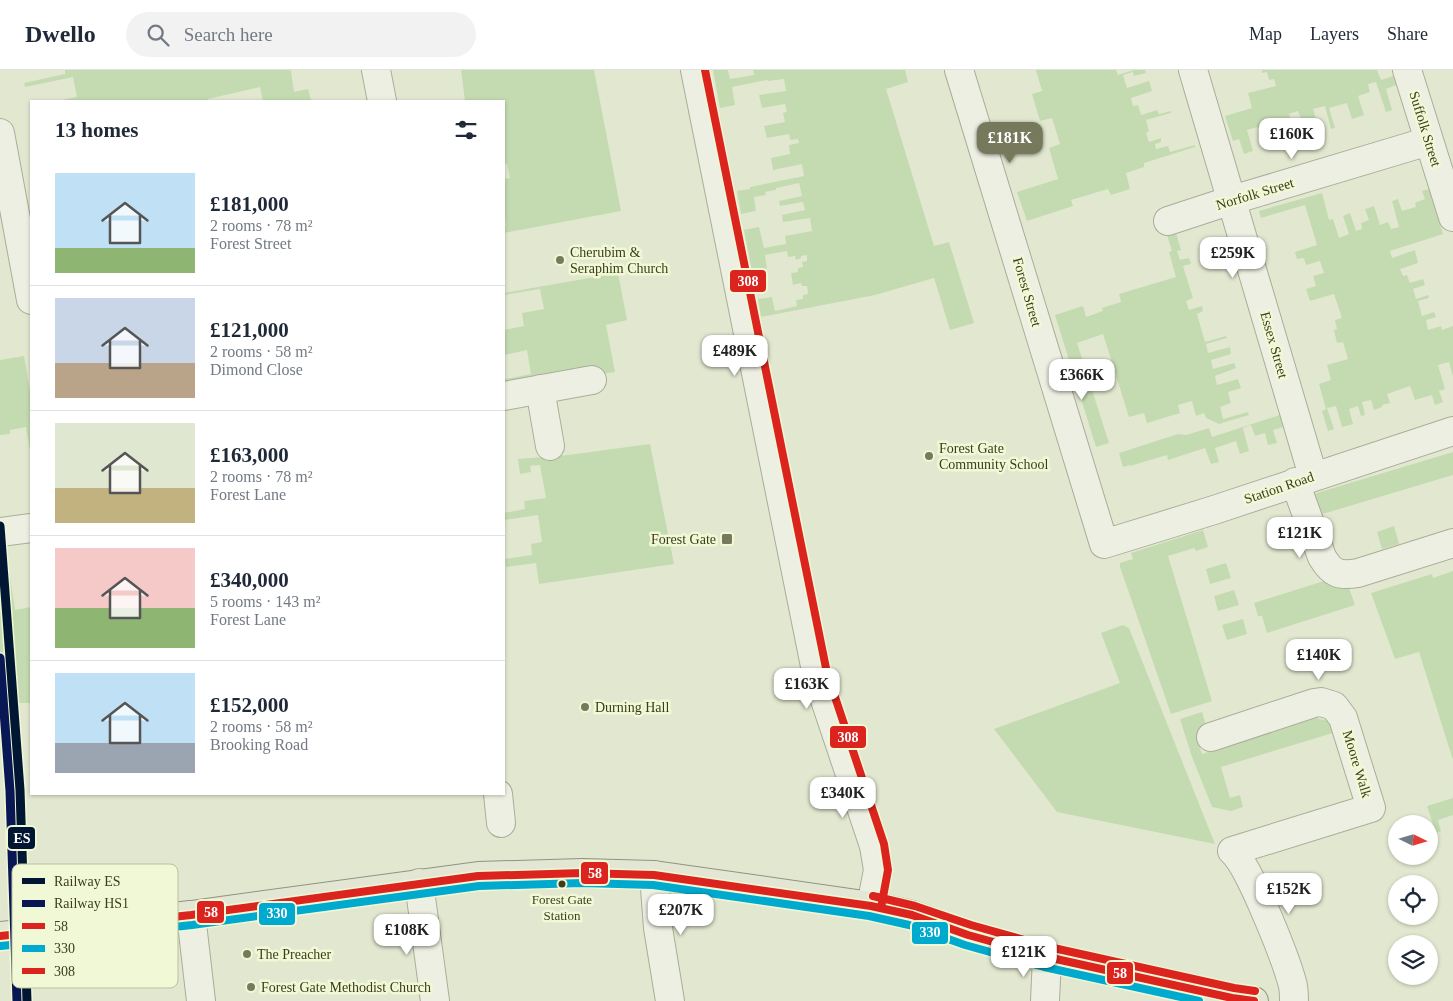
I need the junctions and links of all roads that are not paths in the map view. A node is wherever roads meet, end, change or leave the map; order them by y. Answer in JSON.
{"nodes":[{"id":1,"x":376,"y":70,"type":"edge"},
{"id":2,"x":695,"y":70,"type":"edge"},
{"id":3,"x":959,"y":70,"type":"edge"},
{"id":4,"x":1193,"y":70,"type":"edge"},
{"id":5,"x":1407,"y":70,"type":"edge"},
{"id":6,"x":382,"y":100,"type":"edge"},
{"id":7,"x":0,"y":134,"type":"edge"},
{"id":8,"x":1429,"y":142,"type":"junction"},
{"id":9,"x":1232,"y":200,"type":"junction"},
{"id":10,"x":1453,"y":217,"type":"edge"},
{"id":11,"x":1168,"y":221,"type":"dead end"},
{"id":12,"x":30,"y":295,"type":"edge"},
{"id":13,"x":592,"y":380,"type":"dead end"},
{"id":14,"x":540,"y":389,"type":"junction"},
{"id":15,"x":505,"y":396,"type":"edge"},
{"id":16,"x":1453,"y":431,"type":"edge"},
{"id":17,"x":550,"y":446,"type":"dead end"},
{"id":18,"x":1304,"y":479,"type":"junction"},
{"id":19,"x":30,"y":528,"type":"edge"},
{"id":20,"x":0,"y":532,"type":"edge"},
{"id":21,"x":1453,"y":543,"type":"edge"},
{"id":22,"x":1104,"y":544,"type":"joint"},
{"id":23,"x":1211,"y":737,"type":"dead end"},
{"id":24,"x":498,"y":795,"type":"edge"},
{"id":25,"x":501,"y":823,"type":"dead end"},
{"id":26,"x":654,"y":875,"type":"junction"},
{"id":27,"x":419,"y":883,"type":"junction"},
{"id":28,"x":871,"y":906,"type":"junction"},
{"id":29,"x":191,"y":915,"type":"junction"},
{"id":30,"x":178,"y":916,"type":"edge"},
{"id":31,"x":1047,"y":957,"type":"junction"},
{"id":32,"x":201,"y":1001,"type":"edge"},
{"id":33,"x":435,"y":1001,"type":"edge"},
{"id":34,"x":670,"y":1001,"type":"edge"},
{"id":35,"x":1045,"y":1001,"type":"edge"},
{"id":36,"x":1254,"y":1001,"type":"edge"},
{"id":37,"x":1294,"y":1001,"type":"edge"}],
"edges":[{"from":1,"to":6,"type":"street"},
{"from":2,"to":28,"type":"street"},
{"from":3,"to":22,"type":"street","name":"Forest Street"},
{"from":4,"to":9,"type":"street","name":"Essex Street"},
{"from":5,"to":8,"type":"street","name":"Suffolk Street"},
{"from":7,"to":12,"type":"street"},
{"from":8,"to":9,"type":"street","name":"Norfolk Street"},
{"from":8,"to":10,"type":"street","name":"Suffolk Street"},
{"from":9,"to":11,"type":"street","name":"Norfolk Street"},
{"from":9,"to":18,"type":"street","name":"Essex Street"},
{"from":13,"to":14,"type":"street"},
{"from":14,"to":15,"type":"street"},
{"from":14,"to":17,"type":"street"},
{"from":16,"to":18,"type":"street","name":"Station Road"},
{"from":18,"to":21,"type":"street","name":"Essex Street"},
{"from":18,"to":22,"type":"street","name":"Station Road"},
{"from":19,"to":20,"type":"street"},
{"from":23,"to":37,"type":"street","name":"Moore Walk"},
{"from":24,"to":25,"type":"street"},
{"from":26,"to":27,"type":"main road"},
{"from":26,"to":28,"type":"main road"},
{"from":26,"to":34,"type":"street"},
{"from":27,"to":29,"type":"main road"},
{"from":27,"to":33,"type":"street"},
{"from":28,"to":31,"type":"main road"},
{"from":29,"to":30,"type":"main road"},
{"from":29,"to":32,"type":"street"},
{"from":31,"to":35,"type":"street"},
{"from":31,"to":36,"type":"main road"}]}
